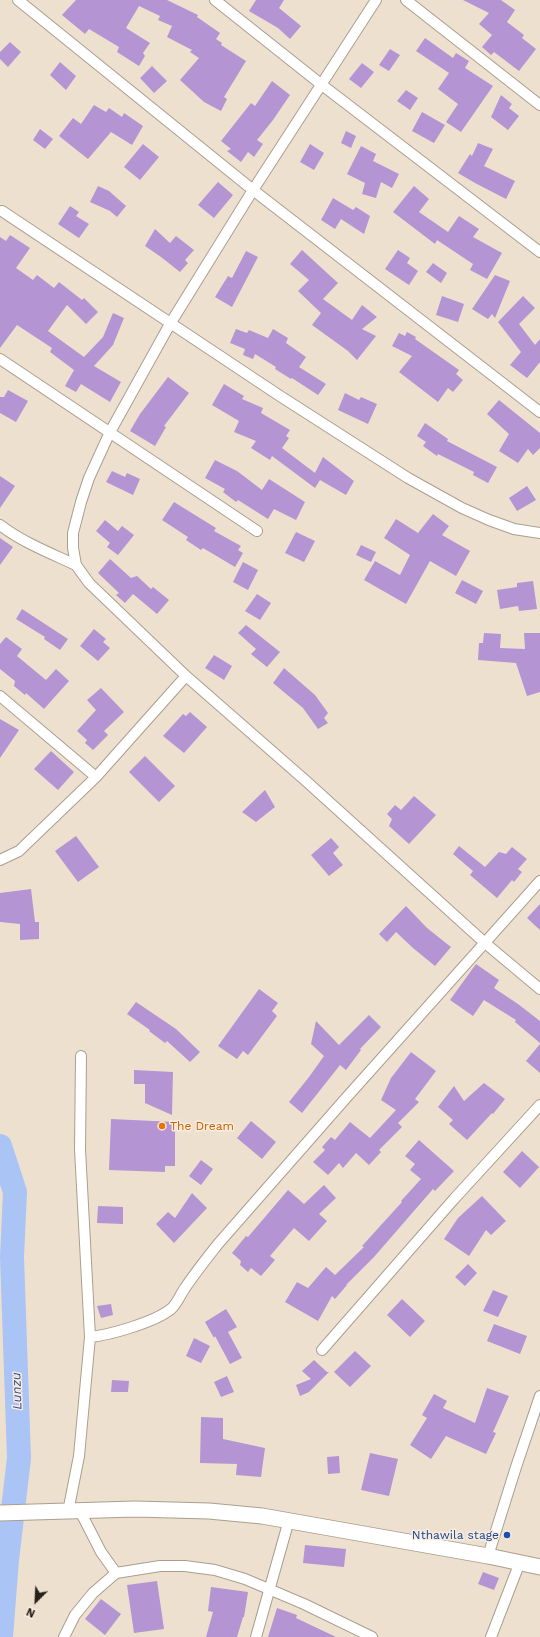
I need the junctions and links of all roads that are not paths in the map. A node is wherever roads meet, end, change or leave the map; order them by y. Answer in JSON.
{"nodes":[{"id":1,"x":18,"y":0,"type":"edge"},
{"id":2,"x":215,"y":0,"type":"edge"},
{"id":3,"x":376,"y":0,"type":"edge"},
{"id":4,"x":406,"y":0,"type":"edge"},
{"id":5,"x":322,"y":85,"type":"junction"},
{"id":6,"x":540,"y":105,"type":"edge"},
{"id":7,"x":253,"y":190,"type":"junction"},
{"id":8,"x":2,"y":211,"type":"dead end"},
{"id":9,"x":540,"y":252,"type":"edge"},
{"id":10,"x":170,"y":324,"type":"junction"},
{"id":11,"x":0,"y":359,"type":"edge"},
{"id":12,"x":540,"y":412,"type":"edge"},
{"id":13,"x":110,"y":432,"type":"junction"},
{"id":14,"x":0,"y":525,"type":"edge"},
{"id":15,"x":257,"y":531,"type":"dead end"},
{"id":16,"x":540,"y":533,"type":"edge"},
{"id":17,"x":76,"y":564,"type":"junction"},
{"id":18,"x":186,"y":676,"type":"junction"},
{"id":19,"x":0,"y":696,"type":"edge"},
{"id":20,"x":96,"y":778,"type":"junction"},
{"id":21,"x":0,"y":860,"type":"edge"},
{"id":22,"x":540,"y":881,"type":"edge"},
{"id":23,"x":485,"y":943,"type":"junction"},
{"id":24,"x":540,"y":989,"type":"edge"},
{"id":25,"x":81,"y":1056,"type":"dead end"},
{"id":26,"x":540,"y":1105,"type":"edge"},
{"id":27,"x":90,"y":1338,"type":"junction"},
{"id":28,"x":322,"y":1350,"type":"dead end"},
{"id":29,"x":540,"y":1396,"type":"edge"},
{"id":30,"x":74,"y":1511,"type":"junction"},
{"id":31,"x":0,"y":1513,"type":"edge"},
{"id":32,"x":289,"y":1520,"type":"junction"},
{"id":33,"x":488,"y":1556,"type":"junction"},
{"id":34,"x":520,"y":1562,"type":"junction"},
{"id":35,"x":540,"y":1567,"type":"edge"},
{"id":36,"x":116,"y":1573,"type":"junction"},
{"id":37,"x":269,"y":1588,"type":"junction"},
{"id":38,"x":64,"y":1637,"type":"edge"},
{"id":39,"x":256,"y":1637,"type":"edge"},
{"id":40,"x":372,"y":1637,"type":"edge"},
{"id":41,"x":491,"y":1637,"type":"edge"}],
"edges":[{"from":1,"to":7,"type":"street"},
{"from":2,"to":5,"type":"street"},
{"from":3,"to":5,"type":"street"},
{"from":4,"to":6,"type":"street"},
{"from":5,"to":7,"type":"street"},
{"from":5,"to":9,"type":"street"},
{"from":7,"to":10,"type":"street"},
{"from":7,"to":12,"type":"street"},
{"from":8,"to":10,"type":"street"},
{"from":10,"to":13,"type":"street"},
{"from":10,"to":16,"type":"street"},
{"from":11,"to":13,"type":"street"},
{"from":13,"to":15,"type":"street"},
{"from":13,"to":17,"type":"street"},
{"from":14,"to":17,"type":"street"},
{"from":17,"to":18,"type":"street"},
{"from":18,"to":20,"type":"street"},
{"from":18,"to":23,"type":"street"},
{"from":19,"to":20,"type":"street"},
{"from":20,"to":21,"type":"street"},
{"from":22,"to":23,"type":"street"},
{"from":23,"to":24,"type":"street"},
{"from":23,"to":27,"type":"street"},
{"from":25,"to":27,"type":"street"},
{"from":26,"to":28,"type":"street"},
{"from":27,"to":30,"type":"street"},
{"from":29,"to":33,"type":"street"},
{"from":30,"to":31,"type":"main road"},
{"from":30,"to":32,"type":"main road"},
{"from":30,"to":36,"type":"street"},
{"from":32,"to":33,"type":"main road"},
{"from":32,"to":37,"type":"street"},
{"from":33,"to":34,"type":"main road"},
{"from":34,"to":35,"type":"main road"},
{"from":34,"to":41,"type":"street"},
{"from":36,"to":37,"type":"street"},
{"from":36,"to":38,"type":"street"},
{"from":37,"to":39,"type":"street"},
{"from":37,"to":40,"type":"street"}]}
